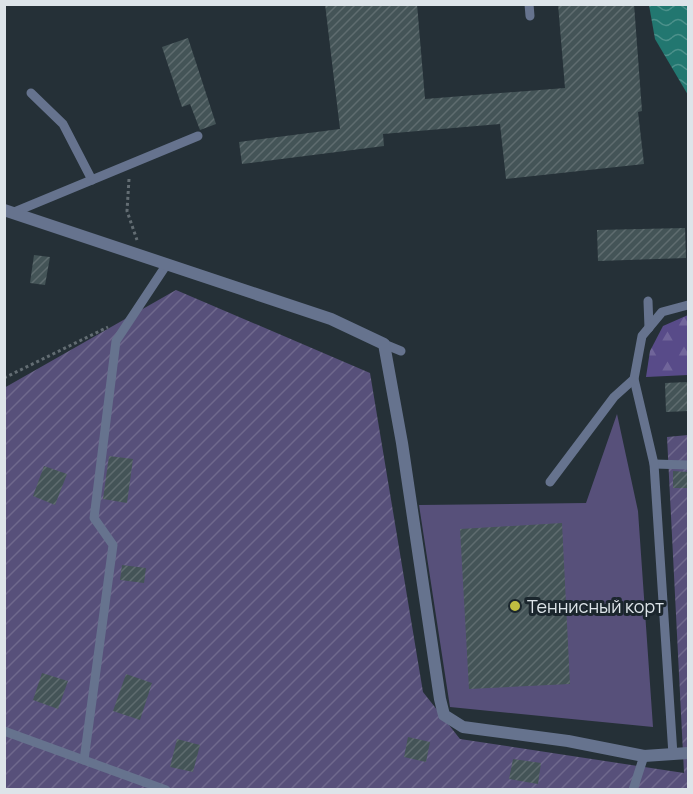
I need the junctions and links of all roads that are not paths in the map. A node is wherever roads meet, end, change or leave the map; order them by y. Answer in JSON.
{"nodes":[{"id":1,"x":529,"y":4,"type":"edge"},
{"id":2,"x":530,"y":16,"type":"dead end"},
{"id":3,"x":31,"y":93,"type":"dead end"},
{"id":4,"x":198,"y":136,"type":"dead end"},
{"id":5,"x":92,"y":180,"type":"junction"},
{"id":6,"x":8,"y":212,"type":"edge"},
{"id":7,"x":162,"y":263,"type":"junction"},
{"id":8,"x":648,"y":301,"type":"dead end"},
{"id":9,"x":688,"y":305,"type":"edge"},
{"id":10,"x":649,"y":328,"type":"junction"},
{"id":11,"x":384,"y":344,"type":"junction"},
{"id":12,"x":401,"y":351,"type":"dead end"},
{"id":13,"x":634,"y":379,"type":"junction"},
{"id":14,"x":654,"y":464,"type":"junction"},
{"id":15,"x":688,"y":465,"type":"edge"},
{"id":16,"x":550,"y":482,"type":"dead end"},
{"id":17,"x":448,"y":724,"type":"dead end"},
{"id":18,"x":463,"y":727,"type":"junction"},
{"id":19,"x":4,"y":731,"type":"edge"},
{"id":20,"x":688,"y":753,"type":"edge"},
{"id":21,"x":673,"y":755,"type":"junction"},
{"id":22,"x":644,"y":756,"type":"junction"},
{"id":23,"x":84,"y":760,"type":"junction"},
{"id":24,"x":165,"y":789,"type":"edge"},
{"id":25,"x":633,"y":789,"type":"edge"}],
"edges":[{"from":1,"to":2,"type":"lane"},
{"from":3,"to":5,"type":"lane"},
{"from":4,"to":5,"type":"lane"},
{"from":5,"to":6,"type":"lane"},
{"from":6,"to":7,"type":"street"},
{"from":7,"to":11,"type":"street"},
{"from":7,"to":23,"type":"lane"},
{"from":8,"to":10,"type":"lane"},
{"from":9,"to":10,"type":"lane"},
{"from":10,"to":13,"type":"lane"},
{"from":11,"to":12,"type":"lane"},
{"from":11,"to":18,"type":"street"},
{"from":13,"to":14,"type":"lane"},
{"from":13,"to":16,"type":"lane"},
{"from":14,"to":15,"type":"lane"},
{"from":14,"to":21,"type":"lane"},
{"from":17,"to":18,"type":"lane"},
{"from":18,"to":22,"type":"street"},
{"from":19,"to":23,"type":"lane"},
{"from":20,"to":21,"type":"street"},
{"from":21,"to":22,"type":"street"},
{"from":22,"to":25,"type":"lane"},
{"from":23,"to":24,"type":"lane"}]}
